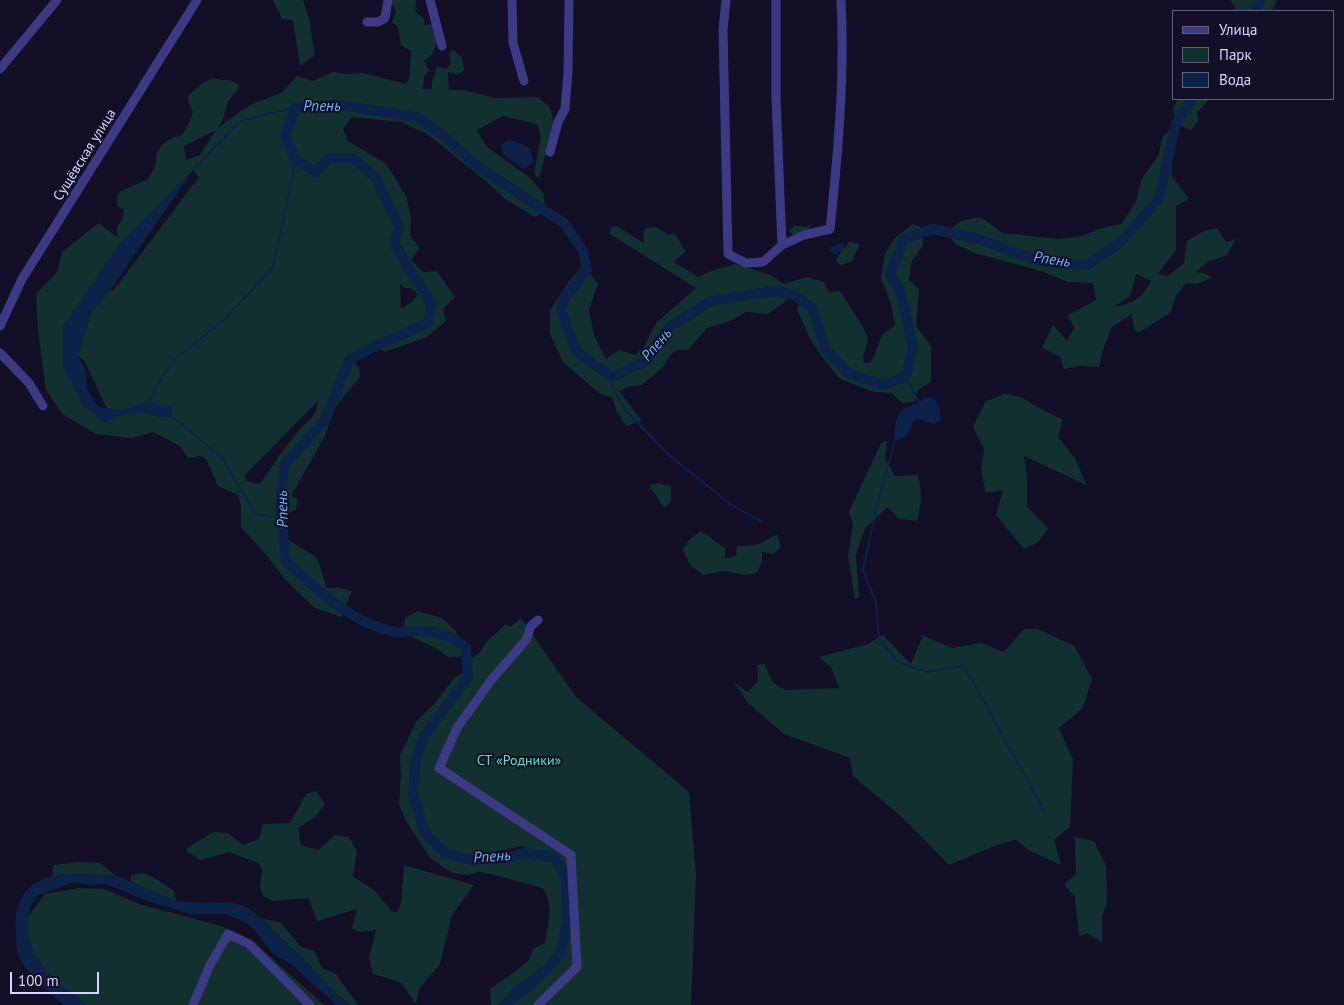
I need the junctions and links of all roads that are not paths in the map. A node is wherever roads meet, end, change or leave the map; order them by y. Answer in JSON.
{"nodes":[{"id":1,"x":57,"y":0,"type":"edge"},
{"id":2,"x":198,"y":0,"type":"edge"},
{"id":3,"x":388,"y":0,"type":"edge"},
{"id":4,"x":430,"y":0,"type":"edge"},
{"id":5,"x":512,"y":0,"type":"edge"},
{"id":6,"x":569,"y":0,"type":"edge"},
{"id":7,"x":726,"y":0,"type":"edge"},
{"id":8,"x":776,"y":0,"type":"edge"},
{"id":9,"x":841,"y":0,"type":"edge"},
{"id":10,"x":367,"y":22,"type":"dead end"},
{"id":11,"x":442,"y":46,"type":"dead end"},
{"id":12,"x":0,"y":69,"type":"edge"},
{"id":13,"x":524,"y":81,"type":"dead end"},
{"id":14,"x":550,"y":152,"type":"dead end"},
{"id":15,"x":782,"y":245,"type":"junction"},
{"id":16,"x":0,"y":326,"type":"edge"},
{"id":17,"x":0,"y":353,"type":"edge"},
{"id":18,"x":43,"y":406,"type":"dead end"},
{"id":19,"x":538,"y":620,"type":"dead end"},
{"id":20,"x":193,"y":1005,"type":"edge"},
{"id":21,"x":310,"y":1005,"type":"edge"},
{"id":22,"x":538,"y":1005,"type":"edge"}],
"edges":[{"from":1,"to":12,"type":"street"},
{"from":2,"to":16,"type":"street","name":"Сущёвская улица"},
{"from":3,"to":10,"type":"street"},
{"from":4,"to":11,"type":"street"},
{"from":5,"to":13,"type":"street"},
{"from":6,"to":14,"type":"street"},
{"from":7,"to":15,"type":"street"},
{"from":8,"to":15,"type":"street"},
{"from":9,"to":15,"type":"street"},
{"from":17,"to":18,"type":"street"},
{"from":19,"to":22,"type":"street"},
{"from":20,"to":21,"type":"street"}]}
